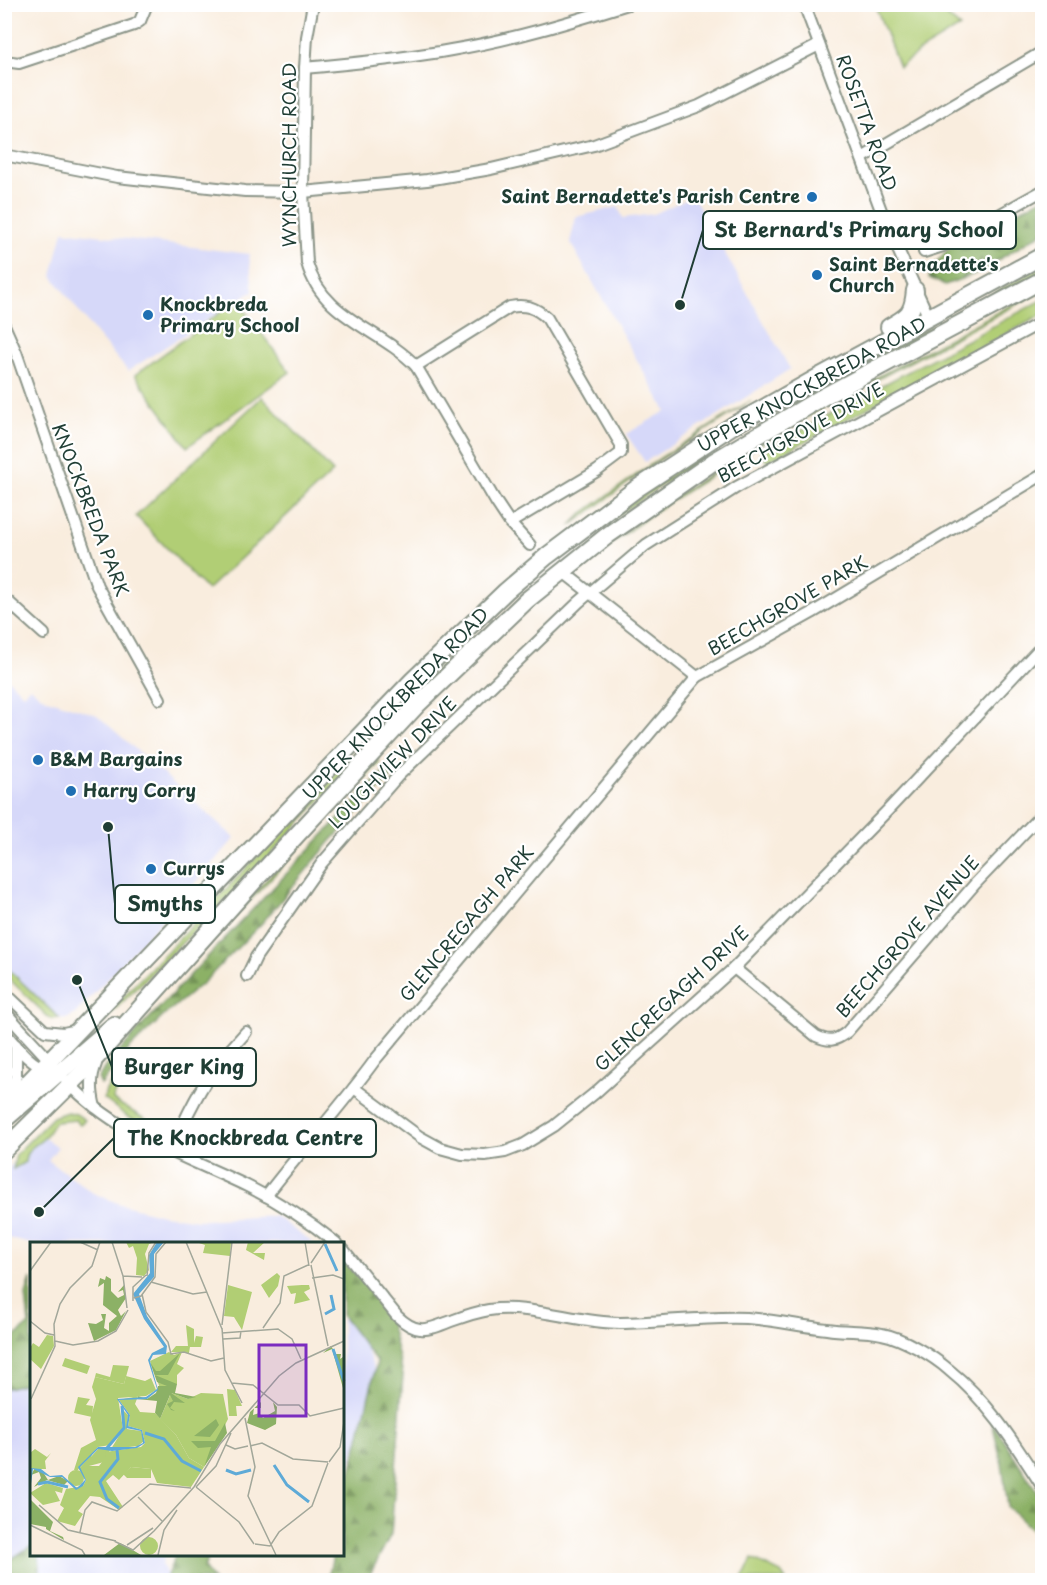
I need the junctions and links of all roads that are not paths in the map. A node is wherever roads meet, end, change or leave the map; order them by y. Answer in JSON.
{"nodes":[{"id":1,"x":147,"y":4,"type":"edge"},
{"id":2,"x":313,"y":4,"type":"edge"},
{"id":3,"x":628,"y":4,"type":"edge"},
{"id":4,"x":804,"y":4,"type":"edge"},
{"id":5,"x":819,"y":45,"type":"junction"},
{"id":6,"x":1042,"y":52,"type":"edge"},
{"id":7,"x":4,"y":61,"type":"edge"},
{"id":8,"x":305,"y":68,"type":"junction"},
{"id":9,"x":4,"y":155,"type":"edge"},
{"id":10,"x":862,"y":158,"type":"junction"},
{"id":11,"x":1042,"y":191,"type":"edge"},
{"id":12,"x":303,"y":192,"type":"junction"},
{"id":13,"x":924,"y":252,"type":"dead end"},
{"id":14,"x":1042,"y":256,"type":"edge"},
{"id":15,"x":1042,"y":280,"type":"edge"},
{"id":16,"x":915,"y":290,"type":"junction"},
{"id":17,"x":929,"y":318,"type":"junction"},
{"id":18,"x":1042,"y":322,"type":"edge"},
{"id":19,"x":4,"y":325,"type":"edge"},
{"id":20,"x":416,"y":366,"type":"junction"},
{"id":21,"x":771,"y":403,"type":"junction"},
{"id":22,"x":1042,"y":475,"type":"edge"},
{"id":23,"x":510,"y":523,"type":"junction"},
{"id":24,"x":531,"y":546,"type":"dead end"},
{"id":25,"x":547,"y":556,"type":"junction"},
{"id":26,"x":562,"y":571,"type":"junction"},
{"id":27,"x":589,"y":594,"type":"junction"},
{"id":28,"x":4,"y":598,"type":"edge"},
{"id":29,"x":44,"y":634,"type":"dead end"},
{"id":30,"x":1042,"y":646,"type":"edge"},
{"id":31,"x":698,"y":677,"type":"junction"},
{"id":32,"x":160,"y":699,"type":"dead end"},
{"id":33,"x":1042,"y":814,"type":"edge"},
{"id":34,"x":734,"y":968,"type":"junction"},
{"id":35,"x":247,"y":976,"type":"dead end"},
{"id":36,"x":164,"y":981,"type":"junction"},
{"id":37,"x":4,"y":992,"type":"edge"},
{"id":38,"x":4,"y":1011,"type":"edge"},
{"id":39,"x":79,"y":1030,"type":"junction"},
{"id":40,"x":4,"y":1032,"type":"edge"},
{"id":41,"x":246,"y":1032,"type":"dead end"},
{"id":42,"x":110,"y":1042,"type":"junction"},
{"id":43,"x":16,"y":1045,"type":"junction"},
{"id":44,"x":55,"y":1071,"type":"junction"},
{"id":45,"x":354,"y":1088,"type":"junction"},
{"id":46,"x":95,"y":1107,"type":"junction"},
{"id":47,"x":6,"y":1111,"type":"edge"},
{"id":48,"x":4,"y":1150,"type":"edge"},
{"id":49,"x":171,"y":1150,"type":"junction"},
{"id":50,"x":266,"y":1196,"type":"junction"},
{"id":51,"x":335,"y":1242,"type":"edge"},
{"id":52,"x":344,"y":1250,"type":"edge"},
{"id":53,"x":1042,"y":1486,"type":"edge"}],
"edges":[{"from":1,"to":7,"type":"street"},
{"from":2,"to":8,"type":"street","name":"WYNCHURCH ROAD"},
{"from":3,"to":8,"type":"street"},
{"from":4,"to":5,"type":"street","name":"ROSETTA ROAD"},
{"from":5,"to":10,"type":"street","name":"ROSETTA ROAD"},
{"from":5,"to":12,"type":"street"},
{"from":6,"to":10,"type":"street"},
{"from":8,"to":12,"type":"street","name":"WYNCHURCH ROAD"},
{"from":9,"to":12,"type":"street"},
{"from":10,"to":16,"type":"street","name":"ROSETTA ROAD"},
{"from":11,"to":13,"type":"street"},
{"from":12,"to":20,"type":"street","name":"WYNCHURCH ROAD"},
{"from":14,"to":17,"type":"highway","name":"UPPER KNOCKBREDA ROAD"},
{"from":15,"to":26,"type":"highway","name":"UPPER KNOCKBREDA ROAD"},
{"from":16,"to":17,"type":"street","name":"ROSETTA ROAD"},
{"from":16,"to":21,"type":"highway"},
{"from":17,"to":21,"type":"highway","name":"UPPER KNOCKBREDA ROAD"},
{"from":18,"to":27,"type":"street","name":"BEECHGROVE DRIVE"},
{"from":19,"to":32,"type":"street","name":"KNOCKBREDA PARK"},
{"from":20,"to":23,"type":"street","name":"WYNCHURCH ROAD"},
{"from":20,"to":23,"type":"street"},
{"from":21,"to":25,"type":"highway","name":"UPPER KNOCKBREDA ROAD"},
{"from":22,"to":31,"type":"street","name":"BEECHGROVE PARK"},
{"from":23,"to":24,"type":"street","name":"WYNCHURCH ROAD"},
{"from":25,"to":26,"type":"highway"},
{"from":25,"to":39,"type":"highway","name":"UPPER KNOCKBREDA ROAD"},
{"from":26,"to":27,"type":"street","name":"BEECHGROVE PARK"},
{"from":26,"to":36,"type":"highway","name":"UPPER KNOCKBREDA ROAD"},
{"from":27,"to":31,"type":"street","name":"BEECHGROVE PARK"},
{"from":27,"to":35,"type":"street","name":"LOUGHVIEW DRIVE"},
{"from":28,"to":29,"type":"street"},
{"from":30,"to":34,"type":"street","name":"GLENCREGAGH DRIVE"},
{"from":31,"to":45,"type":"street","name":"GLENCREGAGH PARK"},
{"from":33,"to":34,"type":"street","name":"BEECHGROVE AVENUE"},
{"from":34,"to":45,"type":"street","name":"GLENCREGAGH DRIVE"},
{"from":36,"to":42,"type":"highway","name":"UPPER KNOCKBREDA ROAD"},
{"from":36,"to":44,"type":"highway"},
{"from":37,"to":39,"type":"street"},
{"from":38,"to":44,"type":"street"},
{"from":39,"to":44,"type":"highway","name":"UPPER KNOCKBREDA ROAD"},
{"from":40,"to":43,"type":"street"},
{"from":41,"to":49,"type":"street"},
{"from":42,"to":44,"type":"highway","name":"UPPER KNOCKBREDA ROAD"},
{"from":42,"to":46,"type":"street"},
{"from":43,"to":44,"type":"street"},
{"from":43,"to":47,"type":"street"},
{"from":44,"to":46,"type":"street"},
{"from":44,"to":47,"type":"highway","name":"UPPER KNOCKBREDA ROAD"},
{"from":44,"to":48,"type":"highway","name":"UPPER KNOCKBREDA ROAD"},
{"from":45,"to":50,"type":"street","name":"GLENCREGAGH PARK"},
{"from":46,"to":49,"type":"street"},
{"from":49,"to":50,"type":"street"},
{"from":50,"to":51,"type":"street"},
{"from":52,"to":53,"type":"street"}]}
